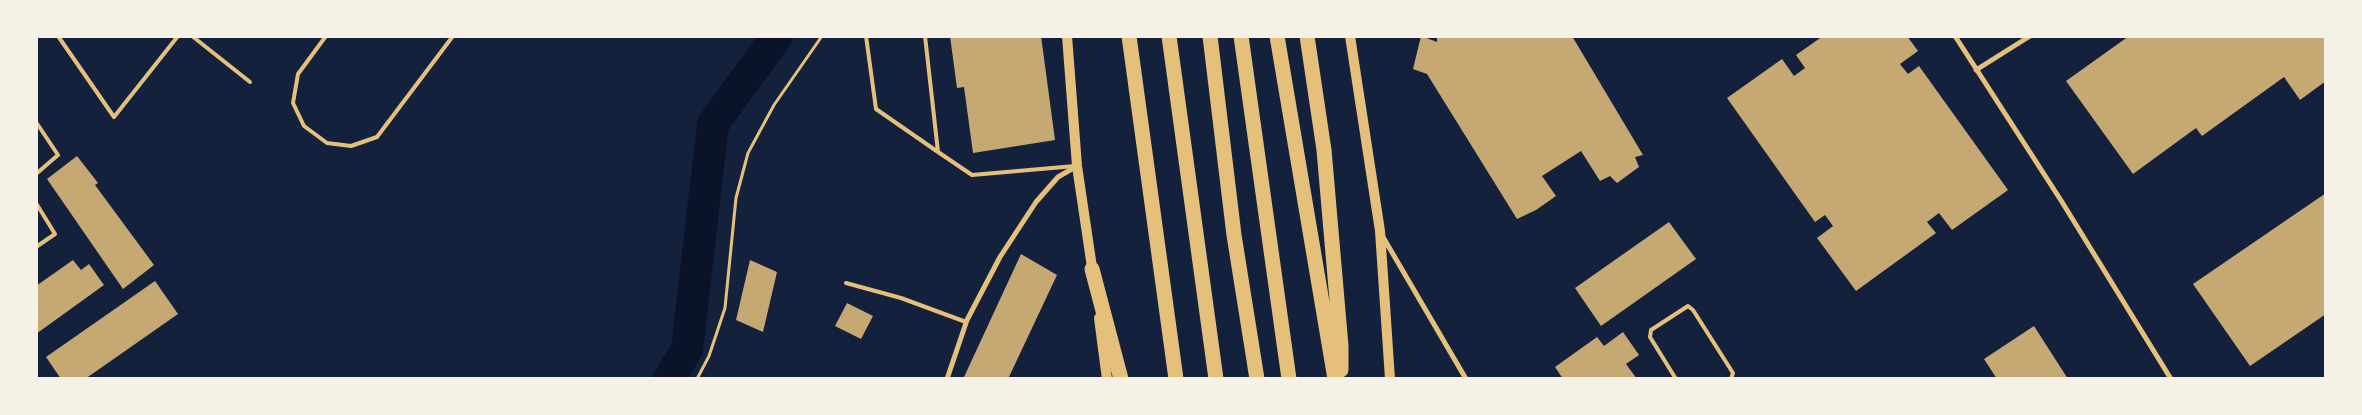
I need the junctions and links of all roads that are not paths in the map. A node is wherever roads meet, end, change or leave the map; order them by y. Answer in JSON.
{"nodes":[{"id":1,"x":58,"y":36,"type":"edge"},
{"id":2,"x":178,"y":36,"type":"edge"},
{"id":3,"x":192,"y":36,"type":"edge"},
{"id":4,"x":326,"y":36,"type":"edge"},
{"id":5,"x":453,"y":36,"type":"edge"},
{"id":6,"x":866,"y":36,"type":"edge"},
{"id":7,"x":925,"y":36,"type":"edge"},
{"id":8,"x":1066,"y":36,"type":"edge"},
{"id":9,"x":1129,"y":36,"type":"edge"},
{"id":10,"x":1169,"y":36,"type":"edge"},
{"id":11,"x":1202,"y":36,"type":"edge"},
{"id":12,"x":1210,"y":36,"type":"edge"},
{"id":13,"x":1241,"y":36,"type":"edge"},
{"id":14,"x":1277,"y":36,"type":"edge"},
{"id":15,"x":1307,"y":36,"type":"edge"},
{"id":16,"x":1350,"y":36,"type":"edge"},
{"id":17,"x":1955,"y":36,"type":"edge"},
{"id":18,"x":2030,"y":36,"type":"edge"},
{"id":19,"x":1976,"y":70,"type":"junction"},
{"id":20,"x":250,"y":82,"type":"dead end"},
{"id":21,"x":1218,"y":103,"type":"junction"},
{"id":22,"x":36,"y":122,"type":"edge"},
{"id":23,"x":938,"y":152,"type":"junction"},
{"id":24,"x":1077,"y":166,"type":"junction"},
{"id":25,"x":36,"y":174,"type":"edge"},
{"id":26,"x":36,"y":203,"type":"edge"},
{"id":27,"x":1380,"y":231,"type":"junction"},
{"id":28,"x":36,"y":246,"type":"edge"},
{"id":29,"x":1092,"y":269,"type":"junction"},
{"id":30,"x":846,"y":283,"type":"dead end"},
{"id":31,"x":966,"y":322,"type":"junction"},
{"id":32,"x":947,"y":379,"type":"edge"},
{"id":33,"x":1107,"y":379,"type":"edge"},
{"id":34,"x":1122,"y":379,"type":"edge"},
{"id":35,"x":1176,"y":379,"type":"edge"},
{"id":36,"x":1216,"y":379,"type":"edge"},
{"id":37,"x":1257,"y":379,"type":"edge"},
{"id":38,"x":1289,"y":379,"type":"edge"},
{"id":39,"x":1336,"y":379,"type":"edge"},
{"id":40,"x":1341,"y":379,"type":"edge"},
{"id":41,"x":1390,"y":379,"type":"edge"},
{"id":42,"x":1466,"y":379,"type":"edge"},
{"id":43,"x":1676,"y":379,"type":"edge"},
{"id":44,"x":1731,"y":379,"type":"edge"},
{"id":45,"x":2171,"y":379,"type":"edge"}],
"edges":[{"from":1,"to":2,"type":"lane"},
{"from":3,"to":20,"type":"lane"},
{"from":4,"to":5,"type":"lane"},
{"from":6,"to":23,"type":"lane"},
{"from":7,"to":23,"type":"lane"},
{"from":8,"to":24,"type":"main road"},
{"from":9,"to":35,"type":"highway"},
{"from":10,"to":36,"type":"highway"},
{"from":11,"to":21,"type":"highway"},
{"from":12,"to":21,"type":"highway"},
{"from":13,"to":38,"type":"highway"},
{"from":14,"to":39,"type":"highway"},
{"from":15,"to":40,"type":"highway"},
{"from":16,"to":27,"type":"main road"},
{"from":17,"to":19,"type":"street"},
{"from":18,"to":19,"type":"street"},
{"from":19,"to":45,"type":"street"},
{"from":21,"to":37,"type":"highway"},
{"from":22,"to":25,"type":"lane"},
{"from":23,"to":24,"type":"lane"},
{"from":24,"to":29,"type":"main road"},
{"from":24,"to":31,"type":"street"},
{"from":26,"to":28,"type":"lane"},
{"from":27,"to":41,"type":"main road"},
{"from":27,"to":42,"type":"street"},
{"from":29,"to":33,"type":"main road"},
{"from":29,"to":34,"type":"highway"},
{"from":30,"to":31,"type":"lane"},
{"from":31,"to":32,"type":"street"},
{"from":43,"to":44,"type":"lane"}]}
